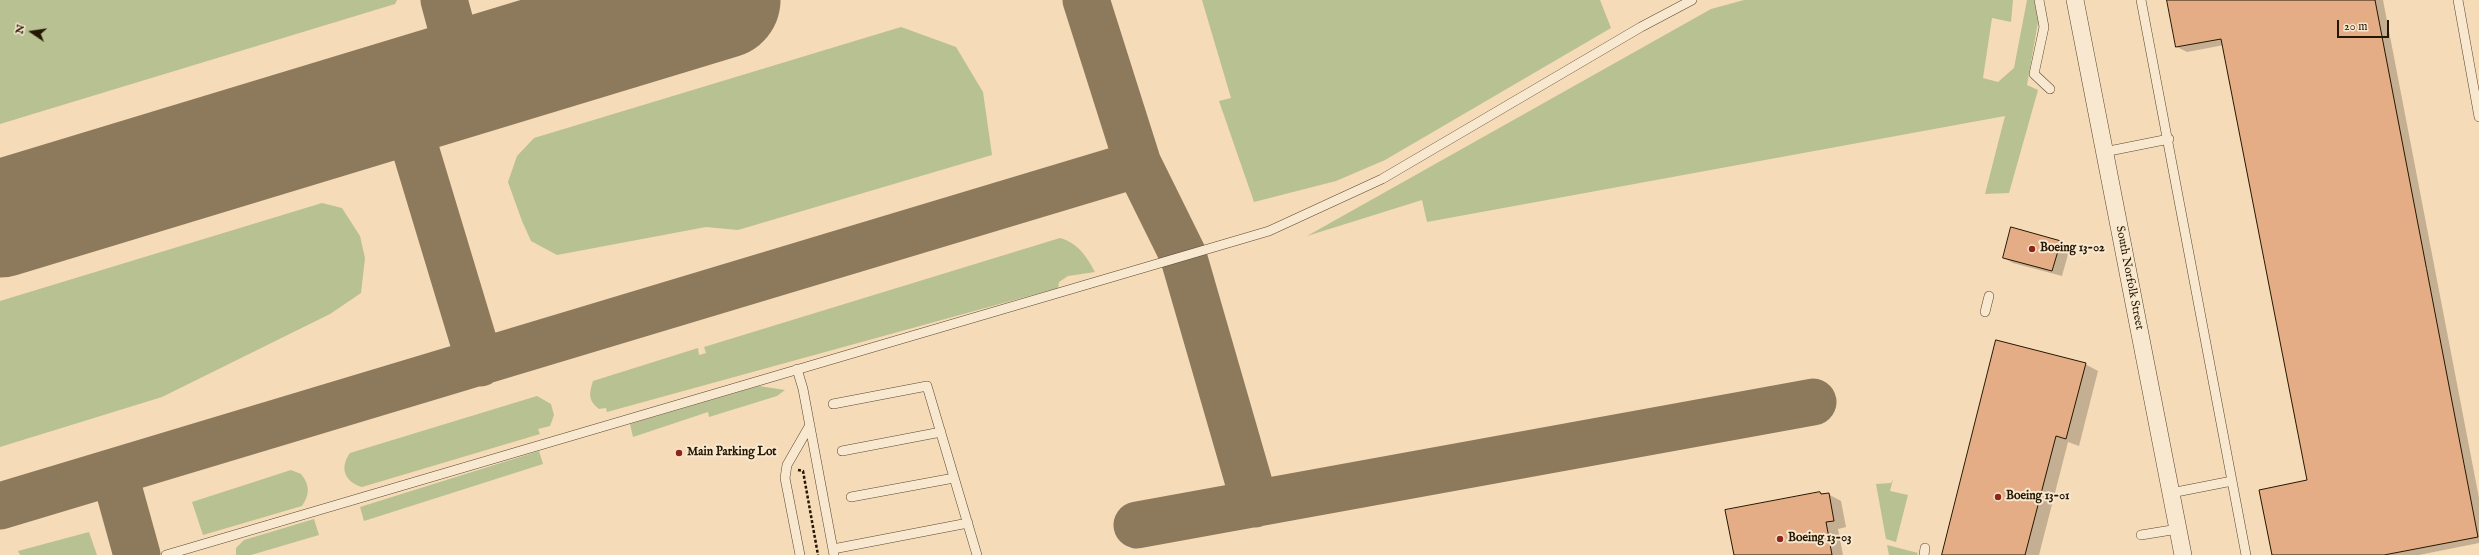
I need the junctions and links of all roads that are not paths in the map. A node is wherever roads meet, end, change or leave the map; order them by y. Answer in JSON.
{"nodes":[{"id":1,"x":1692,"y":0,"type":"edge"},
{"id":2,"x":2039,"y":0,"type":"edge"},
{"id":3,"x":2075,"y":0,"type":"edge"},
{"id":4,"x":2141,"y":0,"type":"edge"},
{"id":5,"x":2458,"y":0,"type":"edge"},
{"id":6,"x":2050,"y":89,"type":"dead end"},
{"id":7,"x":2479,"y":117,"type":"edge"},
{"id":8,"x":2169,"y":139,"type":"junction"},
{"id":9,"x":2104,"y":152,"type":"junction"},
{"id":10,"x":1989,"y":296,"type":"dead end"},
{"id":11,"x":1985,"y":312,"type":"dead end"},
{"id":12,"x":797,"y":369,"type":"junction"},
{"id":13,"x":833,"y":404,"type":"dead end"},
{"id":14,"x":810,"y":425,"type":"junction"},
{"id":15,"x":940,"y":432,"type":"junction"},
{"id":16,"x":842,"y":451,"type":"dead end"},
{"id":17,"x":954,"y":478,"type":"junction"},
{"id":18,"x":2232,"y":481,"type":"junction"},
{"id":19,"x":2171,"y":492,"type":"junction"},
{"id":20,"x":851,"y":497,"type":"dead end"},
{"id":21,"x":968,"y":523,"type":"junction"},
{"id":22,"x":2178,"y":529,"type":"junction"},
{"id":23,"x":2141,"y":535,"type":"dead end"},
{"id":24,"x":833,"y":552,"type":"edge"},
{"id":25,"x":166,"y":555,"type":"edge"},
{"id":26,"x":800,"y":555,"type":"edge"},
{"id":27,"x":977,"y":555,"type":"edge"},
{"id":28,"x":2183,"y":555,"type":"edge"},
{"id":29,"x":2246,"y":555,"type":"edge"}],
"edges":[{"from":1,"to":12,"type":"lane"},
{"from":2,"to":6,"type":"lane"},
{"from":3,"to":9,"type":"street","name":"South Norfolk Street"},
{"from":4,"to":8,"type":"lane"},
{"from":5,"to":7,"type":"lane"},
{"from":8,"to":9,"type":"lane"},
{"from":8,"to":18,"type":"lane"},
{"from":9,"to":19,"type":"street","name":"South Norfolk Street"},
{"from":10,"to":11,"type":"lane"},
{"from":12,"to":14,"type":"lane"},
{"from":12,"to":25,"type":"lane"},
{"from":13,"to":15,"type":"lane"},
{"from":14,"to":24,"type":"lane"},
{"from":14,"to":26,"type":"lane"},
{"from":15,"to":16,"type":"lane"},
{"from":15,"to":17,"type":"lane"},
{"from":17,"to":20,"type":"lane"},
{"from":17,"to":21,"type":"lane"},
{"from":18,"to":19,"type":"lane"},
{"from":18,"to":29,"type":"lane"},
{"from":19,"to":22,"type":"street","name":"South Norfolk Street"},
{"from":21,"to":24,"type":"lane"},
{"from":21,"to":27,"type":"lane"},
{"from":22,"to":23,"type":"lane"},
{"from":22,"to":28,"type":"street","name":"South Norfolk Street"}]}
